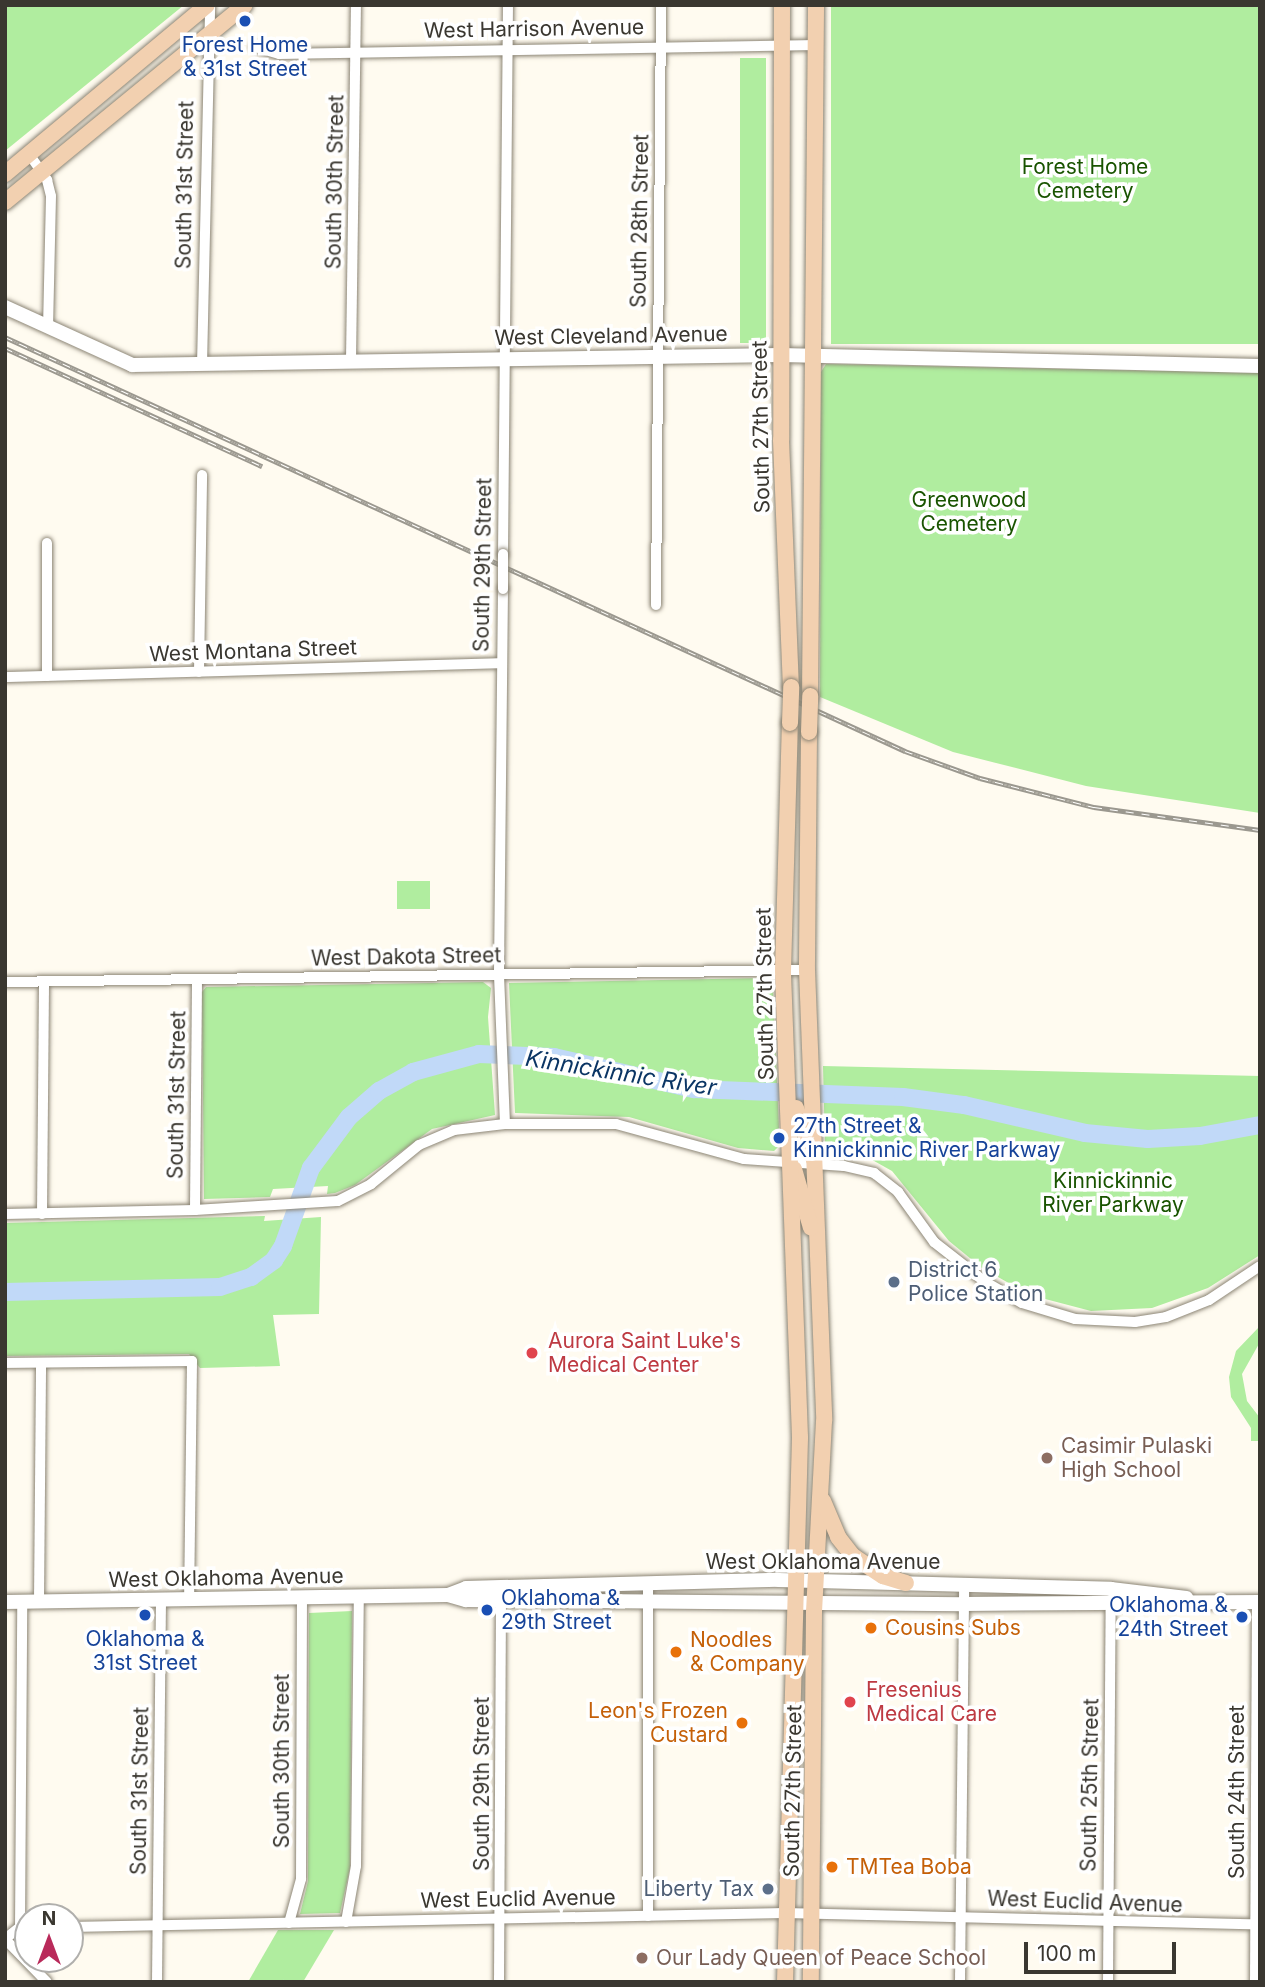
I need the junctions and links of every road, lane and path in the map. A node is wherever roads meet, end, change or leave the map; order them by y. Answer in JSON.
{"nodes":[{"id":1,"x":208,"y":5,"type":"edge"},
{"id":2,"x":246,"y":5,"type":"edge"},
{"id":3,"x":356,"y":5,"type":"edge"},
{"id":4,"x":508,"y":5,"type":"edge"},
{"id":5,"x":661,"y":5,"type":"edge"},
{"id":6,"x":782,"y":5,"type":"edge"},
{"id":7,"x":816,"y":5,"type":"edge"},
{"id":8,"x":207,"y":36,"type":"junction"},
{"id":9,"x":783,"y":46,"type":"junction"},
{"id":10,"x":817,"y":46,"type":"junction"},
{"id":11,"x":254,"y":47,"type":"dead end"},
{"id":12,"x":661,"y":47,"type":"junction"},
{"id":13,"x":508,"y":49,"type":"junction"},
{"id":14,"x":356,"y":51,"type":"junction"},
{"id":15,"x":29,"y":154,"type":"junction"},
{"id":16,"x":42,"y":171,"type":"junction"},
{"id":17,"x":5,"y":174,"type":"edge"},
{"id":18,"x":5,"y":202,"type":"edge"},
{"id":19,"x":5,"y":307,"type":"edge"},
{"id":20,"x":48,"y":326,"type":"junction"},
{"id":21,"x":658,"y":355,"type":"junction"},
{"id":22,"x":780,"y":355,"type":"junction"},
{"id":23,"x":810,"y":355,"type":"junction"},
{"id":24,"x":505,"y":358,"type":"junction"},
{"id":25,"x":351,"y":360,"type":"junction"},
{"id":26,"x":202,"y":365,"type":"junction"},
{"id":27,"x":1260,"y":366,"type":"edge"},
{"id":28,"x":202,"y":475,"type":"dead end"},
{"id":29,"x":47,"y":543,"type":"dead end"},
{"id":30,"x":656,"y":606,"type":"dead end"},
{"id":31,"x":502,"y":663,"type":"junction"},
{"id":32,"x":199,"y":672,"type":"junction"},
{"id":33,"x":47,"y":676,"type":"junction"},
{"id":34,"x":5,"y":677,"type":"edge"},
{"id":35,"x":807,"y":970,"type":"junction"},
{"id":36,"x":783,"y":971,"type":"junction"},
{"id":37,"x":499,"y":975,"type":"junction"},
{"id":38,"x":197,"y":980,"type":"junction"},
{"id":39,"x":44,"y":981,"type":"junction"},
{"id":40,"x":5,"y":982,"type":"edge"},
{"id":41,"x":505,"y":1124,"type":"junction"},
{"id":42,"x":802,"y":1128,"type":"junction"},
{"id":43,"x":791,"y":1164,"type":"junction"},
{"id":44,"x":817,"y":1165,"type":"junction"},
{"id":45,"x":195,"y":1210,"type":"junction"},
{"id":46,"x":42,"y":1213,"type":"junction"},
{"id":47,"x":5,"y":1214,"type":"edge"},
{"id":48,"x":818,"y":1256,"type":"junction"},
{"id":49,"x":1260,"y":1266,"type":"edge"},
{"id":50,"x":795,"y":1299,"type":"junction"},
{"id":51,"x":821,"y":1324,"type":"junction"},
{"id":52,"x":5,"y":1363,"type":"edge"},
{"id":53,"x":41,"y":1363,"type":"junction"},
{"id":54,"x":821,"y":1496,"type":"junction"},
{"id":55,"x":794,"y":1580,"type":"junction"},
{"id":56,"x":816,"y":1581,"type":"junction"},
{"id":57,"x":703,"y":1582,"type":"junction"},
{"id":58,"x":648,"y":1583,"type":"junction"},
{"id":59,"x":906,"y":1583,"type":"junction"},
{"id":60,"x":964,"y":1584,"type":"junction"},
{"id":61,"x":501,"y":1593,"type":"junction"},
{"id":62,"x":1111,"y":1596,"type":"junction"},
{"id":63,"x":359,"y":1597,"type":"junction"},
{"id":64,"x":303,"y":1598,"type":"junction"},
{"id":65,"x":161,"y":1600,"type":"junction"},
{"id":66,"x":189,"y":1600,"type":"junction"},
{"id":67,"x":703,"y":1600,"type":"junction"},
{"id":68,"x":793,"y":1600,"type":"junction"},
{"id":69,"x":815,"y":1600,"type":"junction"},
{"id":70,"x":39,"y":1601,"type":"junction"},
{"id":71,"x":648,"y":1601,"type":"junction"},
{"id":72,"x":5,"y":1602,"type":"edge"},
{"id":73,"x":22,"y":1602,"type":"junction"},
{"id":74,"x":1258,"y":1602,"type":"edge"},
{"id":75,"x":963,"y":1604,"type":"junction"},
{"id":76,"x":788,"y":1770,"type":"junction"},
{"id":77,"x":816,"y":1771,"type":"junction"},
{"id":78,"x":24,"y":1903,"type":"edge"},
{"id":79,"x":785,"y":1913,"type":"junction"},
{"id":80,"x":812,"y":1914,"type":"junction"},
{"id":81,"x":648,"y":1916,"type":"junction"},
{"id":82,"x":961,"y":1917,"type":"junction"},
{"id":83,"x":500,"y":1919,"type":"junction"},
{"id":84,"x":1108,"y":1921,"type":"junction"},
{"id":85,"x":346,"y":1922,"type":"junction"},
{"id":86,"x":289,"y":1923,"type":"junction"},
{"id":87,"x":158,"y":1925,"type":"junction"},
{"id":88,"x":1258,"y":1925,"type":"edge"},
{"id":89,"x":84,"y":1927,"type":"edge"},
{"id":90,"x":5,"y":1939,"type":"edge"},
{"id":91,"x":47,"y":1982,"type":"edge"},
{"id":92,"x":157,"y":1982,"type":"edge"},
{"id":93,"x":499,"y":1982,"type":"edge"},
{"id":94,"x":785,"y":1982,"type":"edge"},
{"id":95,"x":811,"y":1982,"type":"edge"},
{"id":96,"x":960,"y":1982,"type":"edge"},
{"id":97,"x":1108,"y":1982,"type":"edge"},
{"id":98,"x":1255,"y":1982,"type":"edge"}],
"edges":[{"from":1,"to":8,"type":"street","name":"South 31st Street"},
{"from":1,"to":15,"type":"main road"},
{"from":2,"to":8,"type":"main road"},
{"from":3,"to":14,"type":"street","name":"South 30th Street"},
{"from":4,"to":13,"type":"street","name":"South 29th Street"},
{"from":5,"to":12,"type":"street","name":"South 28th Street"},
{"from":6,"to":9,"type":"main road","name":"South 27th Street"},
{"from":7,"to":10,"type":"main road","name":"South 27th Street"},
{"from":8,"to":16,"type":"main road"},
{"from":8,"to":26,"type":"street","name":"South 31st Street"},
{"from":9,"to":10,"type":"street","name":"West Harrison Avenue"},
{"from":9,"to":12,"type":"street","name":"West Harrison Avenue"},
{"from":9,"to":22,"type":"main road","name":"South 27th Street"},
{"from":10,"to":23,"type":"main road","name":"South 27th Street"},
{"from":11,"to":14,"type":"street","name":"West Harrison Avenue"},
{"from":12,"to":13,"type":"street","name":"West Harrison Avenue"},
{"from":12,"to":21,"type":"street","name":"South 28th Street"},
{"from":13,"to":14,"type":"street","name":"West Harrison Avenue"},
{"from":13,"to":24,"type":"street","name":"South 29th Street"},
{"from":14,"to":25,"type":"street","name":"South 30th Street"},
{"from":15,"to":16,"type":"street"},
{"from":15,"to":17,"type":"main road"},
{"from":16,"to":18,"type":"main road"},
{"from":16,"to":20,"type":"street"},
{"from":19,"to":20,"type":"main road"},
{"from":20,"to":26,"type":"main road","name":"West Cleveland Avenue"},
{"from":21,"to":22,"type":"main road","name":"West Cleveland Avenue"},
{"from":21,"to":24,"type":"main road","name":"West Cleveland Avenue"},
{"from":21,"to":30,"type":"street","name":"South 28th Street"},
{"from":22,"to":23,"type":"main road","name":"West Cleveland Avenue"},
{"from":22,"to":36,"type":"main road","name":"South 27th Street","bridge":true},
{"from":23,"to":27,"type":"main road","name":"West Cleveland Avenue"},
{"from":23,"to":35,"type":"main road","name":"South 27th Street","bridge":true},
{"from":24,"to":25,"type":"main road","name":"West Cleveland Avenue"},
{"from":24,"to":31,"type":"street","name":"South 29th Street","bridge":true},
{"from":25,"to":26,"type":"main road","name":"West Cleveland Avenue"},
{"from":28,"to":32,"type":"street"},
{"from":29,"to":33,"type":"street"},
{"from":31,"to":32,"type":"street","name":"West Montana Street"},
{"from":31,"to":37,"type":"street","name":"South 29th Street"},
{"from":32,"to":33,"type":"street","name":"West Montana Street"},
{"from":33,"to":34,"type":"street","name":"West Montana Street"},
{"from":35,"to":36,"type":"street","name":"West Dakota Street"},
{"from":35,"to":42,"type":"main road","name":"South 27th Street"},
{"from":36,"to":37,"type":"street","name":"West Dakota Street"},
{"from":36,"to":42,"type":"main road","name":"South 27th Street"},
{"from":37,"to":38,"type":"street","name":"West Dakota Street"},
{"from":37,"to":41,"type":"street","name":"South 29th Street"},
{"from":38,"to":39,"type":"street","name":"West Dakota Street"},
{"from":38,"to":45,"type":"street","name":"South 31st Street"},
{"from":39,"to":40,"type":"street","name":"West Dakota Street"},
{"from":39,"to":46,"type":"street"},
{"from":41,"to":43,"type":"street"},
{"from":41,"to":45,"type":"street"},
{"from":42,"to":43,"type":"main road","name":"South 27th Street"},
{"from":42,"to":44,"type":"main road","name":"South 27th Street"},
{"from":43,"to":44,"type":"street"},
{"from":43,"to":48,"type":"main road"},
{"from":43,"to":50,"type":"main road","name":"South 27th Street"},
{"from":44,"to":48,"type":"main road","name":"South 27th Street"},
{"from":44,"to":49,"type":"street"},
{"from":45,"to":46,"type":"street"},
{"from":46,"to":47,"type":"street"},
{"from":48,"to":51,"type":"main road","name":"South 27th Street"},
{"from":50,"to":51,"type":"main road"},
{"from":50,"to":55,"type":"main road","name":"South 27th Street"},
{"from":51,"to":54,"type":"main road","name":"South 27th Street"},
{"from":52,"to":53,"type":"street"},
{"from":53,"to":66,"type":"street"},
{"from":53,"to":70,"type":"street"},
{"from":54,"to":56,"type":"main road","name":"South 27th Street"},
{"from":54,"to":59,"type":"main road"},
{"from":55,"to":56,"type":"main road","name":"West Oklahoma Avenue"},
{"from":55,"to":57,"type":"main road","name":"West Oklahoma Avenue"},
{"from":55,"to":68,"type":"main road","name":"South 27th Street"},
{"from":56,"to":59,"type":"main road","name":"West Oklahoma Avenue"},
{"from":56,"to":69,"type":"main road","name":"South 27th Street"},
{"from":57,"to":58,"type":"main road","name":"West Oklahoma Avenue"},
{"from":57,"to":67,"type":"main road"},
{"from":58,"to":61,"type":"main road","name":"West Oklahoma Avenue"},
{"from":58,"to":71,"type":"street"},
{"from":59,"to":60,"type":"main road","name":"West Oklahoma Avenue"},
{"from":60,"to":62,"type":"main road","name":"West Oklahoma Avenue"},
{"from":60,"to":75,"type":"street"},
{"from":61,"to":63,"type":"main road","name":"West Oklahoma Avenue"},
{"from":61,"to":71,"type":"main road","name":"West Oklahoma Avenue"},
{"from":61,"to":83,"type":"street","name":"South 29th Street"},
{"from":62,"to":74,"type":"main road","name":"West Oklahoma Avenue"},
{"from":62,"to":75,"type":"main road","name":"West Oklahoma Avenue"},
{"from":62,"to":84,"type":"street","name":"South 25th Street"},
{"from":63,"to":64,"type":"main road","name":"West Oklahoma Avenue"},
{"from":63,"to":85,"type":"street"},
{"from":64,"to":66,"type":"main road","name":"West Oklahoma Avenue"},
{"from":64,"to":86,"type":"street","name":"South 30th Street"},
{"from":65,"to":66,"type":"main road","name":"West Oklahoma Avenue"},
{"from":65,"to":70,"type":"main road","name":"West Oklahoma Avenue"},
{"from":65,"to":87,"type":"street","name":"South 31st Street"},
{"from":67,"to":68,"type":"main road","name":"West Oklahoma Avenue"},
{"from":67,"to":71,"type":"main road","name":"West Oklahoma Avenue"},
{"from":68,"to":69,"type":"main road","name":"West Oklahoma Avenue"},
{"from":68,"to":76,"type":"main road","name":"South 27th Street"},
{"from":69,"to":75,"type":"main road","name":"West Oklahoma Avenue"},
{"from":69,"to":77,"type":"main road","name":"South 27th Street"},
{"from":70,"to":73,"type":"main road","name":"West Oklahoma Avenue"},
{"from":71,"to":81,"type":"street"},
{"from":72,"to":73,"type":"main road","name":"West Oklahoma Avenue"},
{"from":73,"to":78,"type":"street"},
{"from":74,"to":88,"type":"street","name":"South 24th Street"},
{"from":75,"to":82,"type":"street"},
{"from":76,"to":77,"type":"main road"},
{"from":76,"to":79,"type":"main road","name":"South 27th Street"},
{"from":77,"to":80,"type":"main road","name":"South 27th Street"},
{"from":79,"to":80,"type":"street","name":"West Euclid Avenue"},
{"from":79,"to":81,"type":"street","name":"West Euclid Avenue"},
{"from":79,"to":94,"type":"main road","name":"South 27th Street"},
{"from":80,"to":82,"type":"street","name":"West Euclid Avenue"},
{"from":80,"to":95,"type":"main road","name":"South 27th Street"},
{"from":81,"to":83,"type":"street","name":"West Euclid Avenue"},
{"from":82,"to":84,"type":"street","name":"West Euclid Avenue"},
{"from":82,"to":96,"type":"street"},
{"from":83,"to":85,"type":"street","name":"West Euclid Avenue"},
{"from":83,"to":93,"type":"street","name":"South 29th Street"},
{"from":84,"to":88,"type":"street","name":"West Euclid Avenue"},
{"from":84,"to":97,"type":"street","name":"South 25th Street"},
{"from":85,"to":86,"type":"street","name":"West Euclid Avenue"},
{"from":86,"to":87,"type":"street","name":"West Euclid Avenue"},
{"from":87,"to":89,"type":"street","name":"West Euclid Avenue"},
{"from":87,"to":92,"type":"street","name":"South 31st Street"},
{"from":88,"to":98,"type":"street","name":"South 24th Street"},
{"from":90,"to":91,"type":"street"}]}
